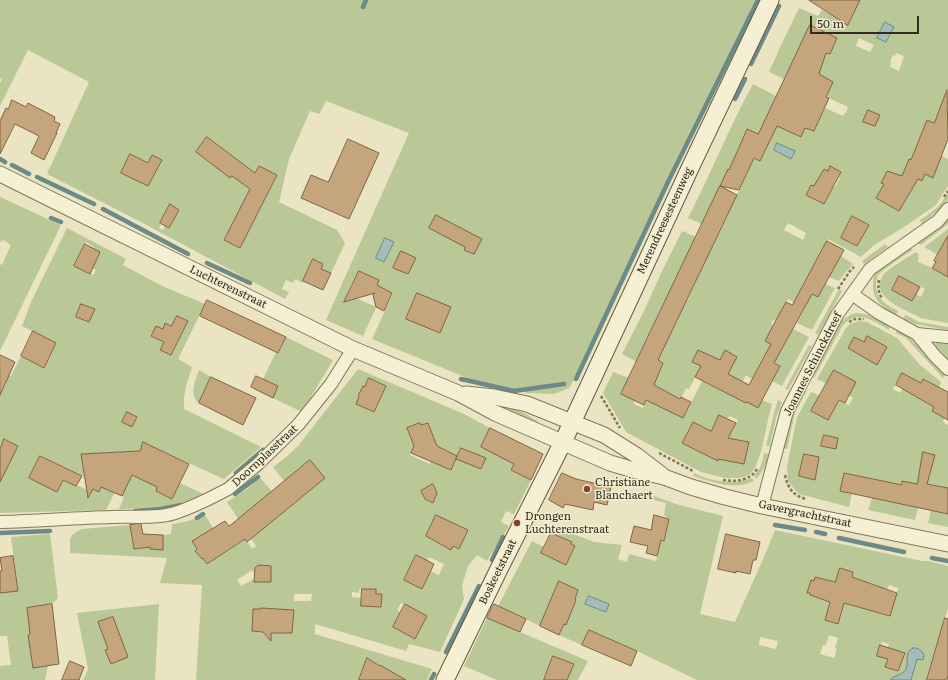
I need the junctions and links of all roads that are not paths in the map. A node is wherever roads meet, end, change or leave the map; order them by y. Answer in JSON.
{"nodes":[{"id":1,"x":770,"y":0,"type":"edge"},
{"id":2,"x":0,"y":174,"type":"edge"},
{"id":3,"x":944,"y":206,"type":"edge"},
{"id":4,"x":852,"y":294,"type":"junction"},
{"id":5,"x":917,"y":334,"type":"junction"},
{"id":6,"x":948,"y":337,"type":"edge"},
{"id":7,"x":353,"y":349,"type":"junction"},
{"id":8,"x":948,"y":369,"type":"edge"},
{"id":9,"x":458,"y":393,"type":"junction"},
{"id":10,"x":573,"y":422,"type":"junction"},
{"id":11,"x":563,"y":442,"type":"junction"},
{"id":12,"x":664,"y":477,"type":"junction"},
{"id":13,"x":762,"y":506,"type":"junction"},
{"id":14,"x":0,"y":522,"type":"edge"},
{"id":15,"x":948,"y":544,"type":"edge"},
{"id":16,"x":445,"y":680,"type":"edge"}],
"edges":[{"from":1,"to":10,"type":"main road","name":"Merendreesesteenweg"},
{"from":2,"to":7,"type":"street","name":"Luchterenstraat"},
{"from":3,"to":4,"type":"street","name":"Joannes Schinckdreef"},
{"from":4,"to":5,"type":"street"},
{"from":4,"to":13,"type":"street","name":"Joannes Schinckdreef"},
{"from":5,"to":6,"type":"street"},
{"from":5,"to":8,"type":"street"},
{"from":7,"to":9,"type":"street","name":"Luchterenstraat"},
{"from":7,"to":14,"type":"street","name":"Doornplasstraat"},
{"from":9,"to":10,"type":"street","name":"Luchterenstraat"},
{"from":9,"to":11,"type":"street","name":"Luchterenstraat"},
{"from":10,"to":11,"type":"main road","name":"Merendreesesteenweg"},
{"from":10,"to":12,"type":"street","name":"Gavergrachtstraat"},
{"from":11,"to":12,"type":"street","name":"Gavergrachtstraat"},
{"from":11,"to":16,"type":"main road","name":"Boskeetstraat"},
{"from":12,"to":13,"type":"street","name":"Gavergrachtstraat"},
{"from":13,"to":15,"type":"street","name":"Gavergrachtstraat"}]}
